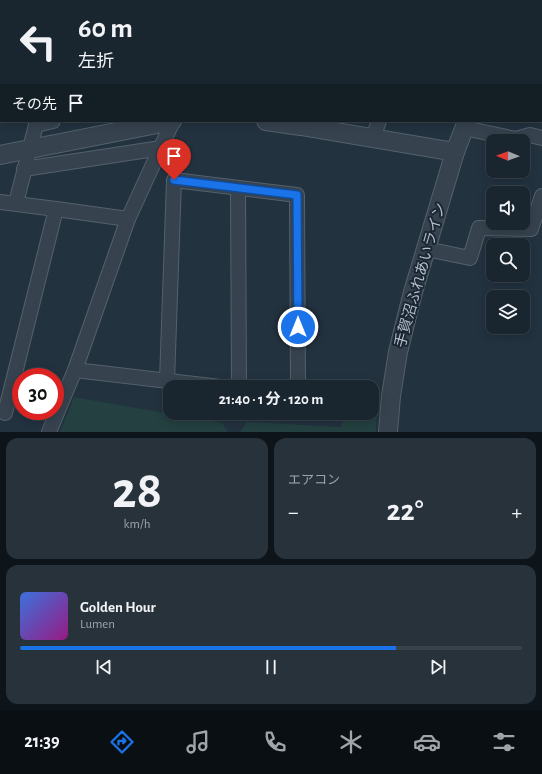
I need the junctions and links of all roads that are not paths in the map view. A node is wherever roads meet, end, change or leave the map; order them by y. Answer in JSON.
{"nodes":[{"id":1,"x":167,"y":122,"type":"edge"},
{"id":2,"x":172,"y":122,"type":"edge"},
{"id":3,"x":278,"y":122,"type":"edge"},
{"id":4,"x":379,"y":122,"type":"edge"},
{"id":5,"x":37,"y":123,"type":"edge"},
{"id":6,"x":302,"y":124,"type":"edge"},
{"id":7,"x":465,"y":124,"type":"edge"},
{"id":8,"x":373,"y":138,"type":"junction"},
{"id":9,"x":542,"y":138,"type":"edge"},
{"id":10,"x":162,"y":145,"type":"junction"},
{"id":11,"x":29,"y":150,"type":"junction"},
{"id":12,"x":455,"y":152,"type":"junction"},
{"id":13,"x":0,"y":155,"type":"edge"},
{"id":14,"x":24,"y":169,"type":"junction"},
{"id":15,"x":238,"y":188,"type":"junction"},
{"id":16,"x":542,"y":196,"type":"edge"},
{"id":17,"x":0,"y":202,"type":"edge"},
{"id":18,"x":16,"y":203,"type":"junction"},
{"id":19,"x":56,"y":209,"type":"junction"},
{"id":20,"x":128,"y":219,"type":"junction"},
{"id":21,"x":426,"y":248,"type":"junction"},
{"id":22,"x":75,"y":370,"type":"junction"},
{"id":23,"x":167,"y":380,"type":"edge"},
{"id":24,"x":239,"y":380,"type":"edge"},
{"id":25,"x":298,"y":380,"type":"edge"},
{"id":26,"x":163,"y":381,"type":"edge"},
{"id":27,"x":5,"y":413,"type":"dead end"},
{"id":28,"x":49,"y":432,"type":"edge"},
{"id":29,"x":388,"y":432,"type":"edge"}],
"edges":[{"from":1,"to":11,"type":"street"},
{"from":2,"to":10,"type":"street"},
{"from":3,"to":6,"type":"street"},
{"from":4,"to":8,"type":"street"},
{"from":5,"to":11,"type":"street"},
{"from":6,"to":8,"type":"street"},
{"from":7,"to":9,"type":"street"},
{"from":7,"to":12,"type":"street","name":"手賀沼ふれあいライン"},
{"from":8,"to":12,"type":"street"},
{"from":10,"to":14,"type":"street"},
{"from":10,"to":20,"type":"street"},
{"from":11,"to":13,"type":"street"},
{"from":11,"to":14,"type":"street"},
{"from":12,"to":21,"type":"street","name":"手賀沼ふれあいライン"},
{"from":14,"to":18,"type":"street"},
{"from":15,"to":23,"type":"street"},
{"from":15,"to":24,"type":"street"},
{"from":15,"to":25,"type":"street"},
{"from":16,"to":21,"type":"street"},
{"from":17,"to":18,"type":"street"},
{"from":18,"to":19,"type":"street"},
{"from":19,"to":20,"type":"street"},
{"from":19,"to":27,"type":"street"},
{"from":20,"to":22,"type":"street"},
{"from":21,"to":29,"type":"street","name":"手賀沼ふれあいライン"},
{"from":22,"to":26,"type":"street"},
{"from":22,"to":28,"type":"street"}]}
